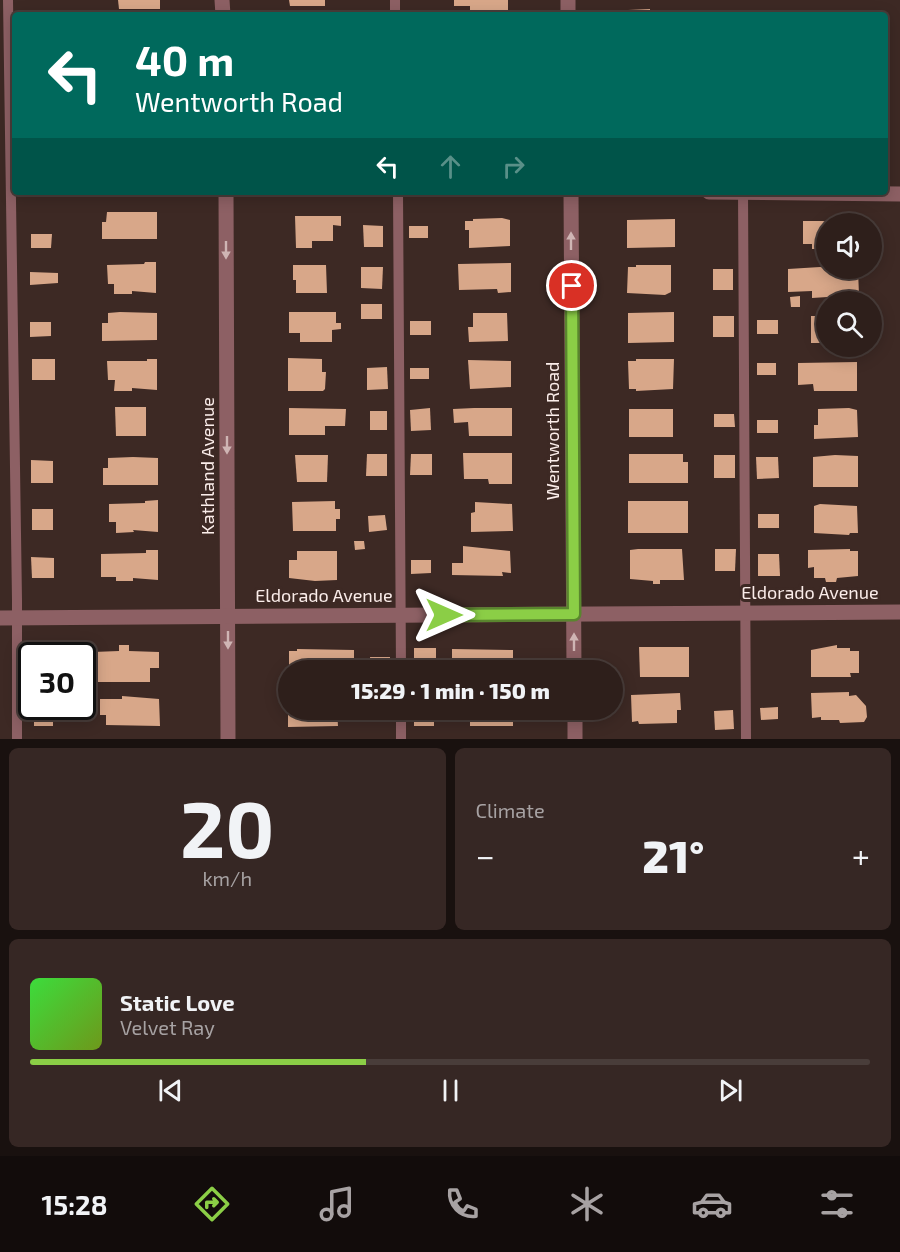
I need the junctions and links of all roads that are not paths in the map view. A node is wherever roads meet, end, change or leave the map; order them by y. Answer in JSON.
{"nodes":[{"id":1,"x":8,"y":0,"type":"edge"},
{"id":2,"x":226,"y":195,"type":"edge"},
{"id":3,"x":399,"y":195,"type":"edge"},
{"id":4,"x":571,"y":195,"type":"edge"},
{"id":5,"x":743,"y":195,"type":"edge"},
{"id":6,"x":900,"y":612,"type":"edge"},
{"id":7,"x":746,"y":613,"type":"junction"},
{"id":8,"x":574,"y":614,"type":"junction"},
{"id":9,"x":401,"y":615,"type":"junction"},
{"id":10,"x":228,"y":616,"type":"junction"},
{"id":11,"x":0,"y":618,"type":"edge"},
{"id":12,"x":17,"y":618,"type":"junction"},
{"id":13,"x":401,"y":660,"type":"edge"},
{"id":14,"x":574,"y":660,"type":"edge"},
{"id":15,"x":401,"y":720,"type":"edge"},
{"id":16,"x":575,"y":720,"type":"edge"},
{"id":17,"x":16,"y":739,"type":"edge"},
{"id":18,"x":228,"y":739,"type":"edge"},
{"id":19,"x":401,"y":739,"type":"edge"},
{"id":20,"x":575,"y":739,"type":"edge"},
{"id":21,"x":746,"y":739,"type":"edge"}],
"edges":[{"from":1,"to":12,"type":"lane"},
{"from":2,"to":10,"type":"street","name":"Kathland Avenue","one_way":true},
{"from":3,"to":9,"type":"lane"},
{"from":8,"to":4,"type":"street","name":"Wentworth Road","one_way":true},
{"from":5,"to":7,"type":"lane"},
{"from":6,"to":7,"type":"street","name":"Eldorado Avenue"},
{"from":7,"to":8,"type":"street","name":"Eldorado Avenue"},
{"from":7,"to":21,"type":"lane"},
{"from":8,"to":9,"type":"street","name":"Eldorado Avenue"},
{"from":14,"to":8,"type":"street","name":"Wentworth Road","one_way":true},
{"from":9,"to":10,"type":"street","name":"Eldorado Avenue"},
{"from":9,"to":13,"type":"lane"},
{"from":10,"to":12,"type":"street","name":"Eldorado Avenue"},
{"from":10,"to":18,"type":"street","name":"Kathland Avenue","one_way":true},
{"from":11,"to":12,"type":"street","name":"Eldorado Avenue"},
{"from":12,"to":17,"type":"lane"},
{"from":15,"to":19,"type":"lane"},
{"from":16,"to":20,"type":"street"}]}
